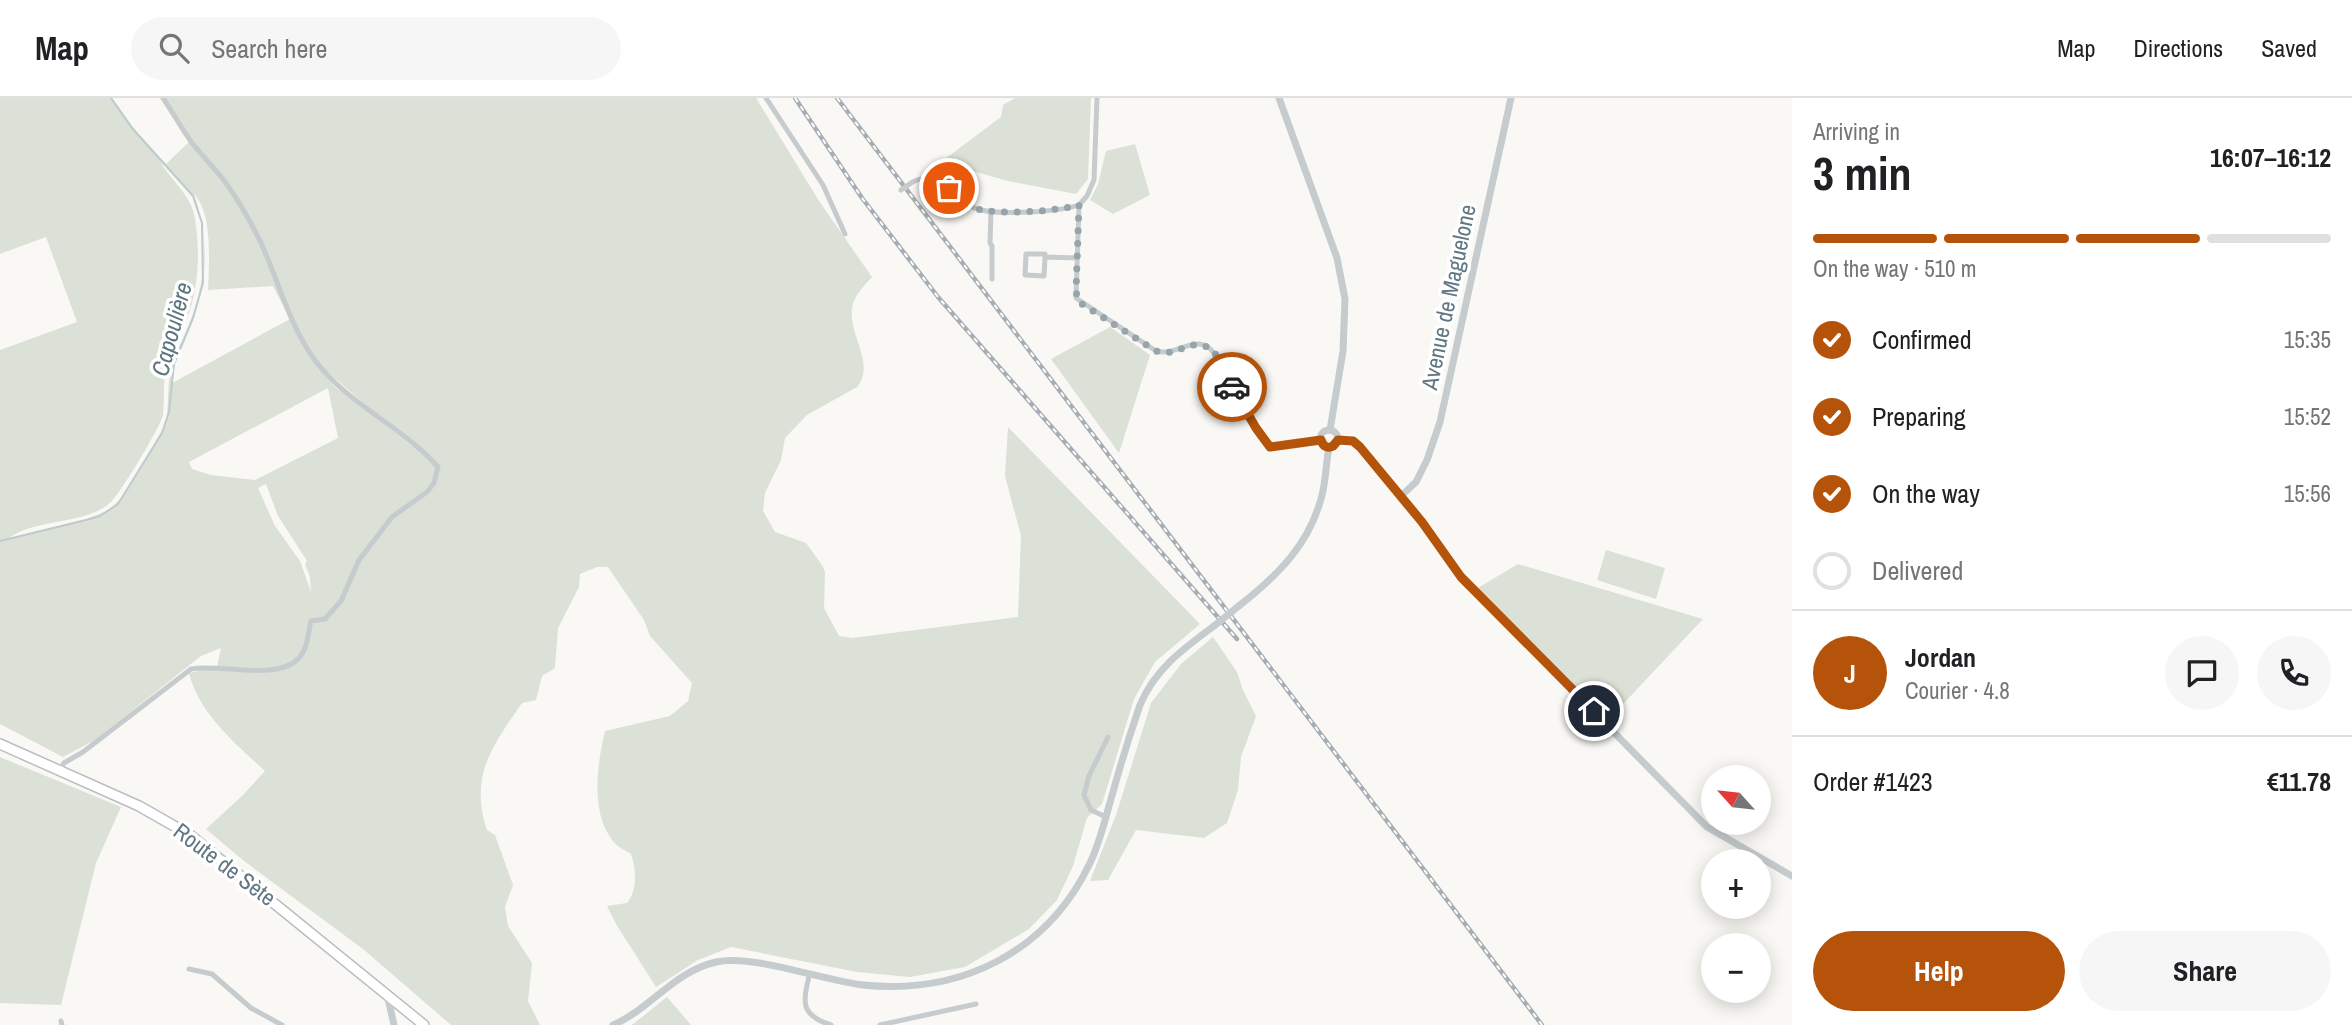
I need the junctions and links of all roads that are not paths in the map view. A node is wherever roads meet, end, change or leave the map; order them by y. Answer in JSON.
{"nodes":[{"id":1,"x":163,"y":98,"type":"edge"},
{"id":2,"x":766,"y":98,"type":"edge"},
{"id":3,"x":1097,"y":98,"type":"edge"},
{"id":4,"x":1279,"y":98,"type":"edge"},
{"id":5,"x":1511,"y":98,"type":"edge"},
{"id":6,"x":901,"y":191,"type":"dead end"},
{"id":7,"x":1079,"y":205,"type":"junction"},
{"id":8,"x":991,"y":211,"type":"junction"},
{"id":9,"x":845,"y":234,"type":"dead end"},
{"id":10,"x":1045,"y":257,"type":"junction"},
{"id":11,"x":1077,"y":258,"type":"junction"},
{"id":12,"x":992,"y":279,"type":"dead end"},
{"id":13,"x":1330,"y":430,"type":"junction"},
{"id":14,"x":1321,"y":440,"type":"junction"},
{"id":15,"x":1338,"y":440,"type":"junction"},
{"id":16,"x":1329,"y":447,"type":"junction"},
{"id":17,"x":1401,"y":496,"type":"junction"},
{"id":18,"x":1108,"y":737,"type":"dead end"},
{"id":19,"x":0,"y":744,"type":"edge"},
{"id":20,"x":60,"y":770,"type":"junction"},
{"id":21,"x":1106,"y":817,"type":"junction"},
{"id":22,"x":1792,"y":876,"type":"edge"},
{"id":23,"x":189,"y":969,"type":"dead end"},
{"id":24,"x":809,"y":976,"type":"junction"},
{"id":25,"x":386,"y":993,"type":"junction"},
{"id":26,"x":976,"y":1004,"type":"dead end"},
{"id":27,"x":282,"y":1025,"type":"edge"},
{"id":28,"x":394,"y":1025,"type":"edge"},
{"id":29,"x":424,"y":1025,"type":"edge"},
{"id":30,"x":613,"y":1025,"type":"edge"},
{"id":31,"x":831,"y":1025,"type":"edge"},
{"id":32,"x":880,"y":1025,"type":"edge"}],
"edges":[{"from":1,"to":20,"type":"street"},
{"from":2,"to":9,"type":"street"},
{"from":3,"to":7,"type":"street"},
{"from":4,"to":13,"type":"street"},
{"from":5,"to":17,"type":"street","name":"Avenue de Maguelone"},
{"from":6,"to":8,"type":"street","bridge":true},
{"from":7,"to":8,"type":"street"},
{"from":7,"to":11,"type":"street"},
{"from":8,"to":12,"type":"street"},
{"from":10,"to":10,"type":"street"},
{"from":10,"to":11,"type":"street"},
{"from":11,"to":14,"type":"street"},
{"from":13,"to":14,"type":"street"},
{"from":13,"to":15,"type":"street"},
{"from":14,"to":16,"type":"street"},
{"from":15,"to":16,"type":"street"},
{"from":15,"to":17,"type":"street"},
{"from":16,"to":21,"type":"street","bridge":true},
{"from":17,"to":22,"type":"street"},
{"from":18,"to":21,"type":"street"},
{"from":19,"to":20,"type":"main road","name":"Route de Sète"},
{"from":20,"to":25,"type":"main road","name":"Route de Sète"},
{"from":21,"to":24,"type":"street"},
{"from":23,"to":27,"type":"street"},
{"from":24,"to":30,"type":"street"},
{"from":24,"to":31,"type":"street"},
{"from":25,"to":28,"type":"street"},
{"from":25,"to":29,"type":"main road","name":"Route de Sète"},
{"from":26,"to":32,"type":"street"}]}
